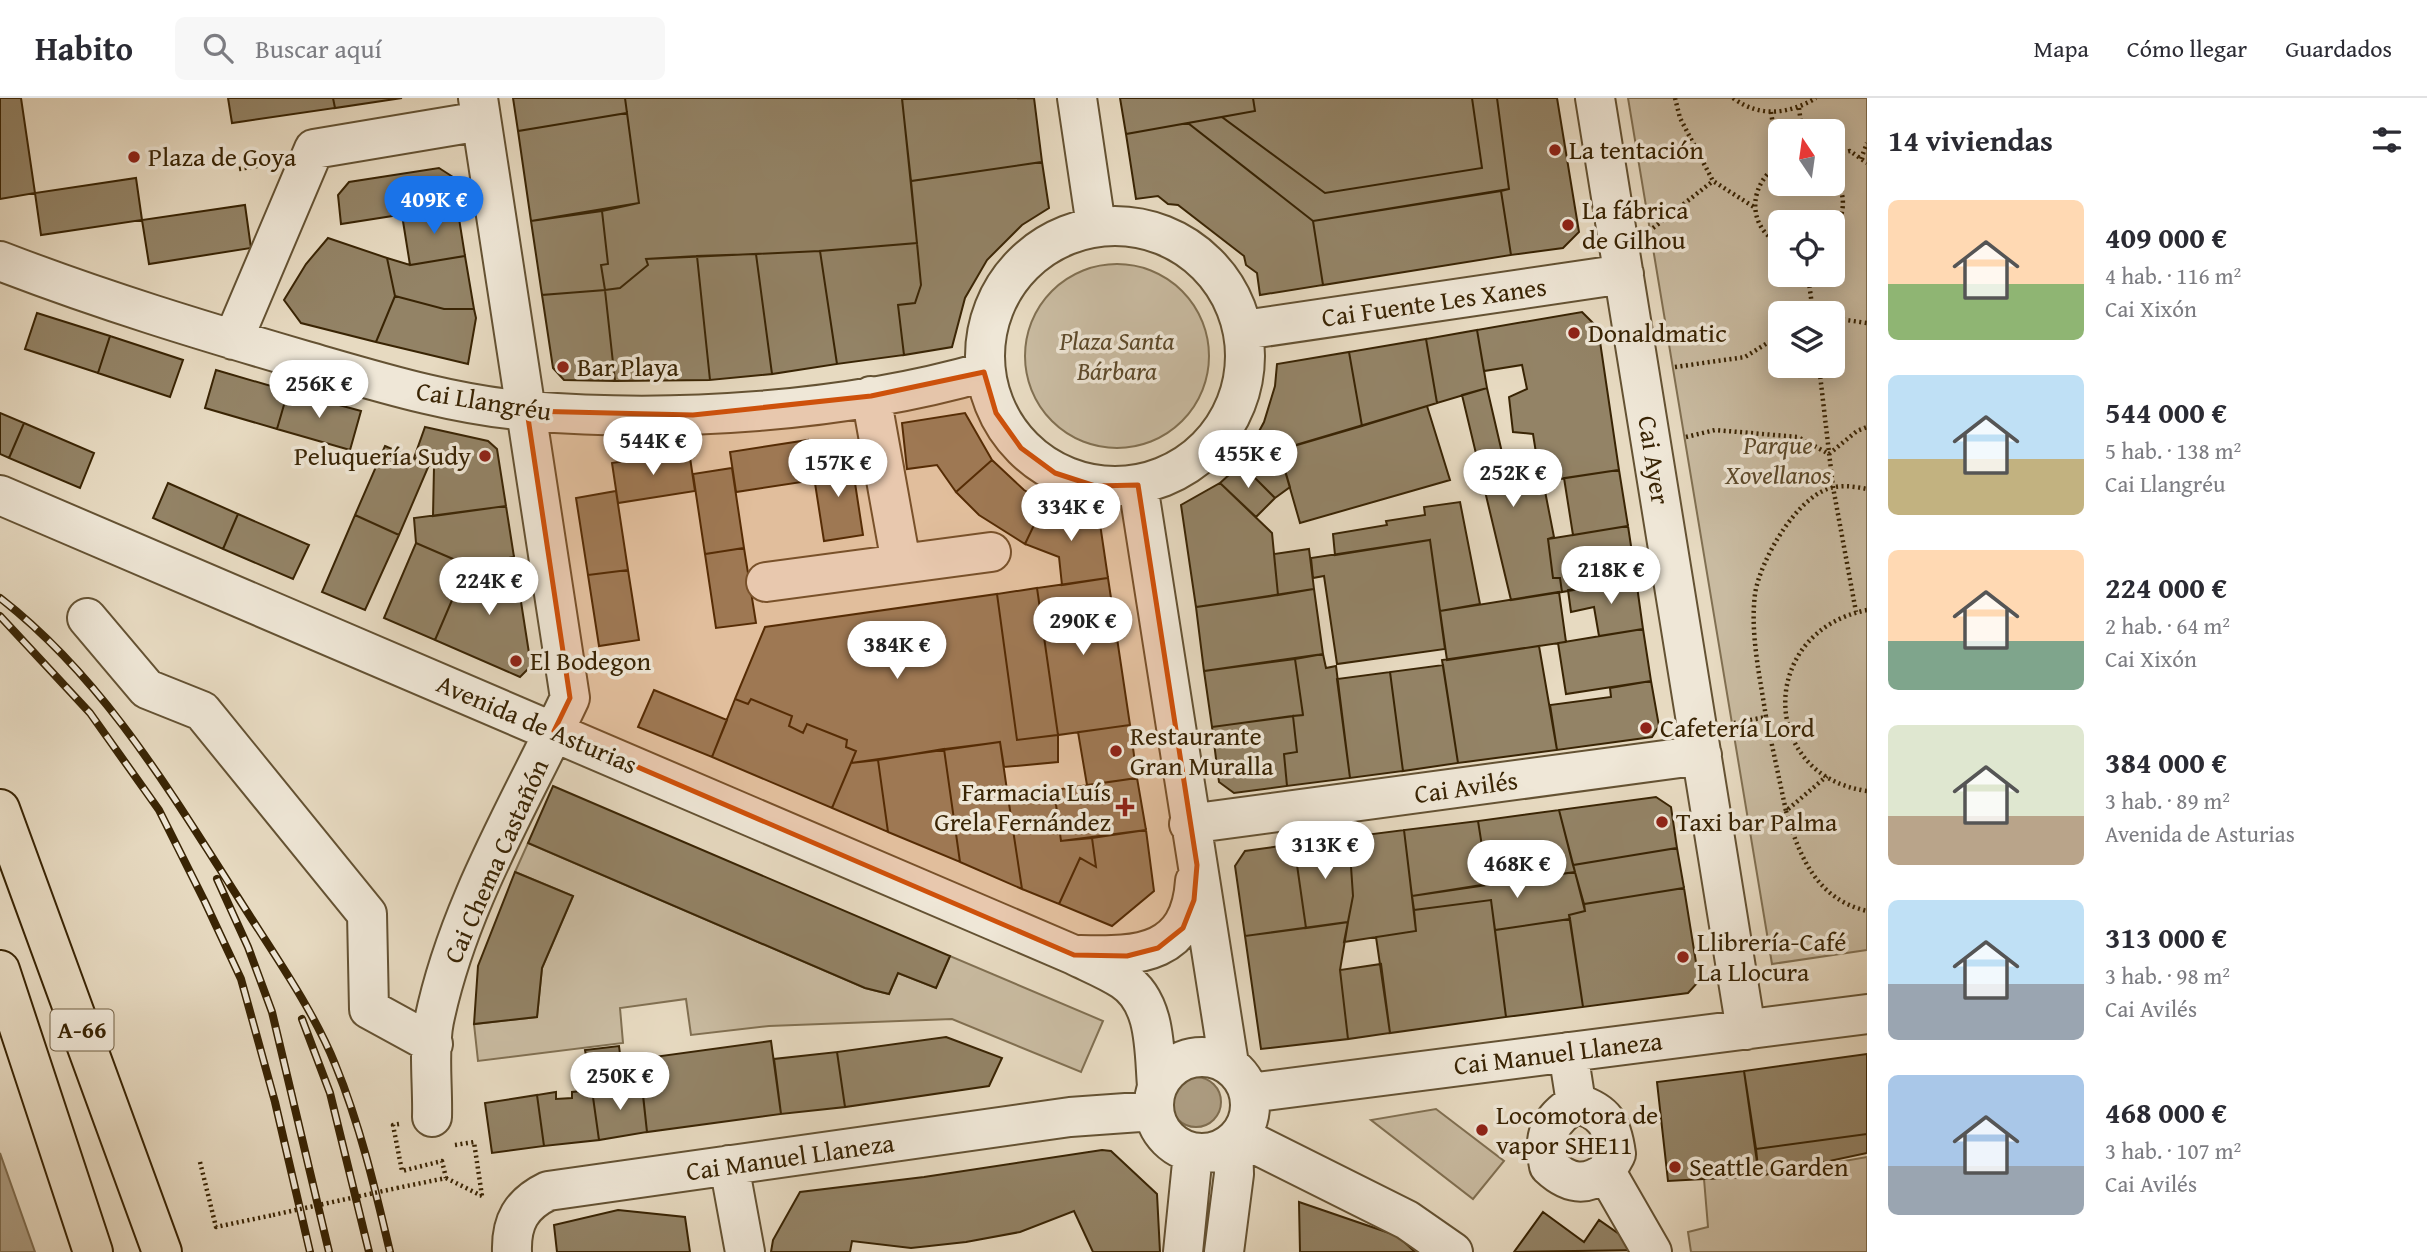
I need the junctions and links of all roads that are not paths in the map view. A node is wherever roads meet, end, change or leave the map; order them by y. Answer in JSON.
{"nodes":[{"id":1,"x":1077,"y":98,"type":"edge"},
{"id":2,"x":1595,"y":98,"type":"edge"},
{"id":3,"x":479,"y":110,"type":"edge"},
{"id":4,"x":1096,"y":226,"type":"junction"},
{"id":5,"x":0,"y":261,"type":"edge"},
{"id":6,"x":1622,"y":263,"type":"junction"},
{"id":7,"x":1244,"y":330,"type":"junction"},
{"id":8,"x":233,"y":340,"type":"junction"},
{"id":9,"x":984,"y":372,"type":"junction"},
{"id":10,"x":871,"y":396,"type":"junction"},
{"id":11,"x":527,"y":411,"type":"junction"},
{"id":12,"x":1138,"y":485,"type":"junction"},
{"id":13,"x":0,"y":495,"type":"edge"},
{"id":14,"x":990,"y":552,"type":"dead end"},
{"id":15,"x":901,"y":563,"type":"junction"},
{"id":16,"x":766,"y":582,"type":"dead end"},
{"id":17,"x":87,"y":618,"type":"dead end"},
{"id":18,"x":554,"y":731,"type":"junction"},
{"id":19,"x":1700,"y":743,"type":"junction"},
{"id":20,"x":0,"y":808,"type":"edge"},
{"id":21,"x":1189,"y":824,"type":"junction"},
{"id":22,"x":1197,"y":865,"type":"junction"},
{"id":23,"x":1074,"y":955,"type":"junction"},
{"id":24,"x":0,"y":970,"type":"edge"},
{"id":25,"x":1867,"y":1013,"type":"edge"},
{"id":26,"x":1746,"y":1030,"type":"junction"},
{"id":27,"x":433,"y":1044,"type":"junction"},
{"id":28,"x":1568,"y":1052,"type":"junction"},
{"id":29,"x":1239,"y":1079,"type":"junction"},
{"id":30,"x":1156,"y":1099,"type":"junction"},
{"id":31,"x":1576,"y":1103,"type":"junction"},
{"id":32,"x":441,"y":1131,"type":"road end"},
{"id":33,"x":1236,"y":1139,"type":"junction"},
{"id":34,"x":1193,"y":1153,"type":"junction"},
{"id":35,"x":729,"y":1166,"type":"junction"},
{"id":36,"x":1606,"y":1172,"type":"junction"},
{"id":37,"x":514,"y":1234,"type":"edge"},
{"id":38,"x":93,"y":1252,"type":"edge"},
{"id":39,"x":162,"y":1252,"type":"edge"},
{"id":40,"x":745,"y":1252,"type":"edge"},
{"id":41,"x":1183,"y":1252,"type":"edge"},
{"id":42,"x":1224,"y":1252,"type":"edge"},
{"id":43,"x":1453,"y":1252,"type":"edge"},
{"id":44,"x":1652,"y":1252,"type":"edge"}],
"edges":[{"from":1,"to":4,"type":"street"},
{"from":2,"to":6,"type":"street","name":"Cai Ayer"},
{"from":3,"to":8,"type":"street"},
{"from":3,"to":11,"type":"street","name":"Cai Chema Castañón"},
{"from":4,"to":7,"type":"street"},
{"from":4,"to":9,"type":"street"},
{"from":5,"to":8,"type":"street","name":"Cai Llangréu"},
{"from":6,"to":7,"type":"street","name":"Cai Fuente Les Xanes"},
{"from":6,"to":19,"type":"street","name":"Cai Ayer"},
{"from":7,"to":12,"type":"street"},
{"from":8,"to":11,"type":"street","name":"Cai Llangréu"},
{"from":9,"to":10,"type":"street","name":"Cai Llangréu"},
{"from":9,"to":12,"type":"street"},
{"from":10,"to":11,"type":"street","name":"Cai Llangréu"},
{"from":10,"to":15,"type":"street"},
{"from":11,"to":18,"type":"street","name":"Cai Chema Castañón"},
{"from":12,"to":21,"type":"street"},
{"from":13,"to":18,"type":"street","name":"Avenida de Asturias"},
{"from":14,"to":15,"type":"street"},
{"from":15,"to":16,"type":"street"},
{"from":17,"to":27,"type":"street"},
{"from":18,"to":23,"type":"street","name":"Avenida de Asturias"},
{"from":18,"to":27,"type":"street","name":"Cai Chema Castañón"},
{"from":19,"to":21,"type":"street","name":"Cai Avilés"},
{"from":19,"to":26,"type":"street","name":"Cai Ayer"},
{"from":20,"to":39,"type":"highway","number":"A-66"},
{"from":21,"to":22,"type":"street"},
{"from":22,"to":23,"type":"street","name":"Avenida de Asturias"},
{"from":22,"to":29,"type":"street"},
{"from":23,"to":30,"type":"street","name":"Avenida de Asturias"},
{"from":24,"to":38,"type":"highway","number":"A-66"},
{"from":25,"to":26,"type":"street","name":"Cai Manuel Llaneza"},
{"from":26,"to":28,"type":"street","name":"Cai Manuel Llaneza"},
{"from":27,"to":32,"type":"street","name":"Cai Chema Castañón"},
{"from":28,"to":29,"type":"street","name":"Cai Manuel Llaneza"},
{"from":28,"to":31,"type":"street"},
{"from":29,"to":30,"type":"street"},
{"from":29,"to":33,"type":"street"},
{"from":30,"to":34,"type":"street"},
{"from":30,"to":35,"type":"street","name":"Cai Manuel Llaneza"},
{"from":31,"to":36,"type":"street"},
{"from":31,"to":36,"type":"street"},
{"from":33,"to":34,"type":"street"},
{"from":33,"to":42,"type":"street"},
{"from":33,"to":43,"type":"street"},
{"from":34,"to":41,"type":"street"},
{"from":35,"to":37,"type":"street","name":"Cai Manuel Llaneza"},
{"from":35,"to":40,"type":"street"},
{"from":36,"to":44,"type":"street"}]}
